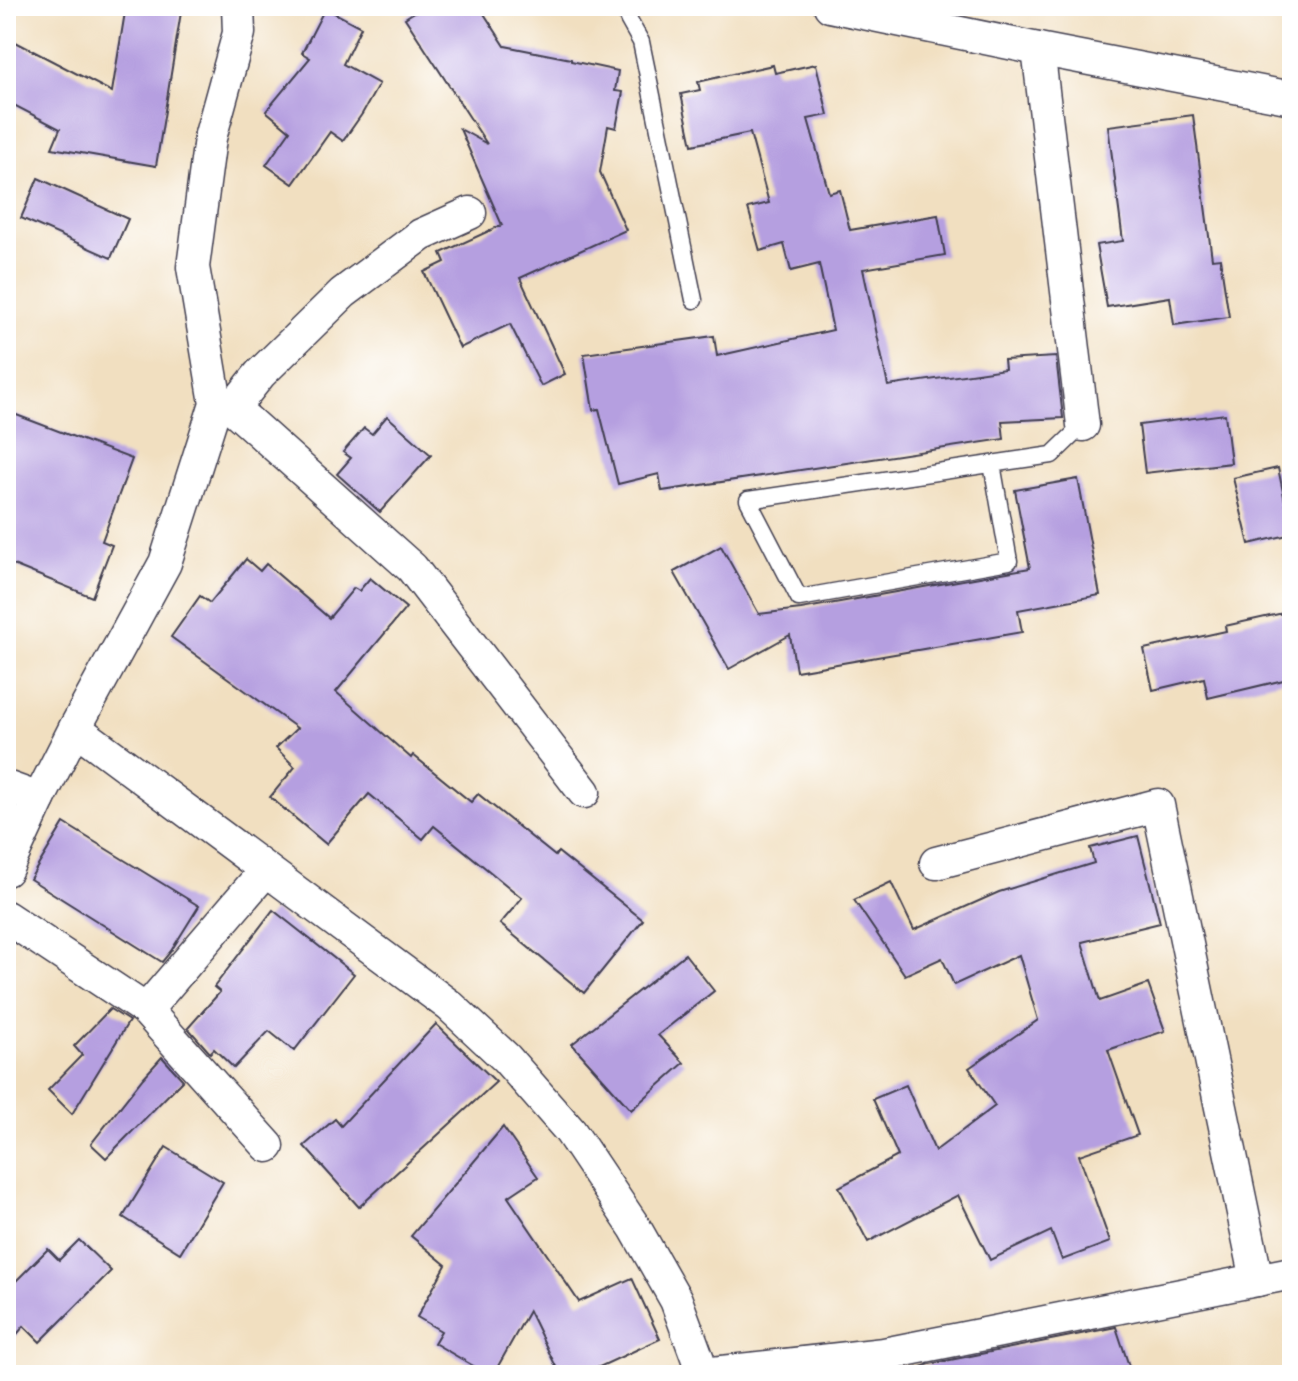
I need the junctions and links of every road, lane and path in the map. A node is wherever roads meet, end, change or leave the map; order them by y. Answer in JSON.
{"nodes":[{"id":1,"x":238,"y":6,"type":"edge"},
{"id":2,"x":631,"y":6,"type":"edge"},
{"id":3,"x":830,"y":6,"type":"edge"},
{"id":4,"x":867,"y":10,"type":"edge"},
{"id":5,"x":1038,"y":49,"type":"junction"},
{"id":6,"x":1292,"y":98,"type":"edge"},
{"id":7,"x":470,"y":213,"type":"dead end"},
{"id":8,"x":694,"y":300,"type":"dead end"},
{"id":9,"x":225,"y":405,"type":"junction"},
{"id":10,"x":1083,"y":425,"type":"joint"},
{"id":11,"x":992,"y":464,"type":"junction"},
{"id":12,"x":75,"y":728,"type":"junction"},
{"id":13,"x":6,"y":787,"type":"edge"},
{"id":14,"x":584,"y":792,"type":"dead end"},
{"id":15,"x":39,"y":799,"type":"junction"},
{"id":16,"x":936,"y":863,"type":"dead end"},
{"id":17,"x":6,"y":870,"type":"edge"},
{"id":18,"x":266,"y":870,"type":"junction"},
{"id":19,"x":6,"y":917,"type":"edge"},
{"id":20,"x":146,"y":1010,"type":"junction"},
{"id":21,"x":268,"y":1146,"type":"dead end"},
{"id":22,"x":1292,"y":1273,"type":"edge"},
{"id":23,"x":1257,"y":1280,"type":"junction"},
{"id":24,"x":892,"y":1365,"type":"edge"},
{"id":25,"x":698,"y":1374,"type":"edge"}],
"edges":[{"from":1,"to":9,"type":"street"},
{"from":2,"to":8,"type":"lane"},
{"from":3,"to":4,"type":"street"},
{"from":4,"to":5,"type":"street"},
{"from":5,"to":6,"type":"street"},
{"from":5,"to":10,"type":"street"},
{"from":7,"to":9,"type":"street"},
{"from":9,"to":12,"type":"street"},
{"from":9,"to":14,"type":"street"},
{"from":10,"to":11,"type":"lane"},
{"from":11,"to":11,"type":"lane"},
{"from":12,"to":15,"type":"street"},
{"from":12,"to":18,"type":"street"},
{"from":13,"to":15,"type":"street"},
{"from":15,"to":17,"type":"street"},
{"from":16,"to":23,"type":"street"},
{"from":18,"to":20,"type":"street"},
{"from":18,"to":25,"type":"street"},
{"from":19,"to":20,"type":"street"},
{"from":20,"to":21,"type":"street"},
{"from":22,"to":23,"type":"street"},
{"from":23,"to":24,"type":"street"},
{"from":24,"to":25,"type":"street"}]}
